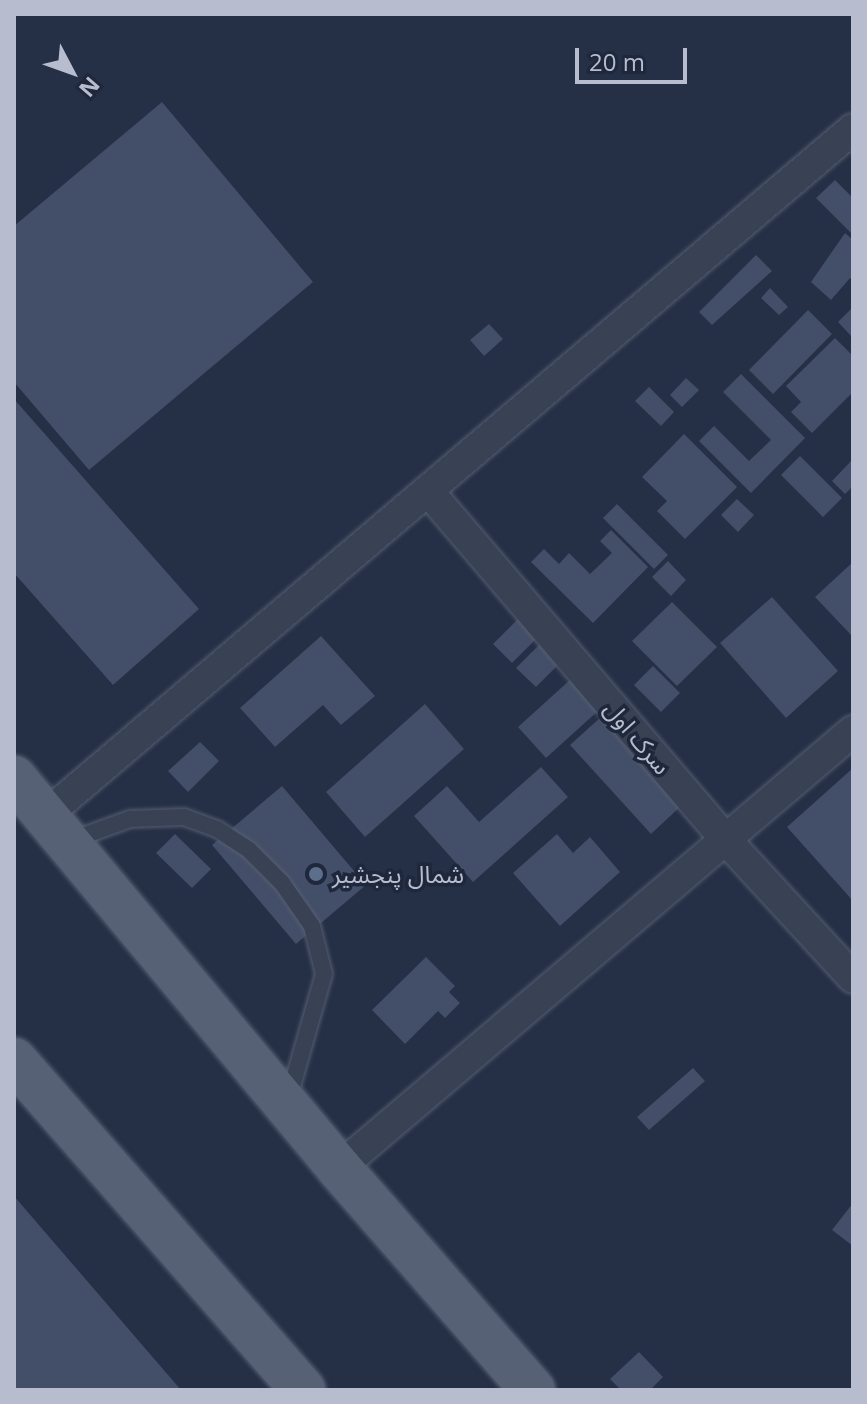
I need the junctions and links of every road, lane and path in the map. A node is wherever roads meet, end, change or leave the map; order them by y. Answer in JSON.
{"nodes":[{"id":1,"x":853,"y":129,"type":"edge"},
{"id":2,"x":428,"y":491,"type":"junction"},
{"id":3,"x":853,"y":731,"type":"edge"},
{"id":4,"x":14,"y":778,"type":"edge"},
{"id":5,"x":57,"y":828,"type":"junction"},
{"id":6,"x":727,"y":841,"type":"junction"},
{"id":7,"x":853,"y":978,"type":"edge"},
{"id":8,"x":14,"y":1060,"type":"edge"},
{"id":9,"x":286,"y":1105,"type":"junction"},
{"id":10,"x":339,"y":1168,"type":"junction"},
{"id":11,"x":303,"y":1390,"type":"edge"},
{"id":12,"x":533,"y":1390,"type":"edge"}],
"edges":[{"from":1,"to":2,"type":"street"},
{"from":2,"to":5,"type":"street"},
{"from":2,"to":6,"type":"street","name":"سرک‌ اول"},
{"from":3,"to":6,"type":"street"},
{"from":4,"to":5,"type":"main road"},
{"from":5,"to":9,"type":"main road"},
{"from":5,"to":9,"type":"lane"},
{"from":6,"to":7,"type":"street","name":"سرک‌ اول"},
{"from":6,"to":10,"type":"street"},
{"from":8,"to":11,"type":"main road"},
{"from":9,"to":10,"type":"main road"},
{"from":10,"to":12,"type":"main road"}]}
